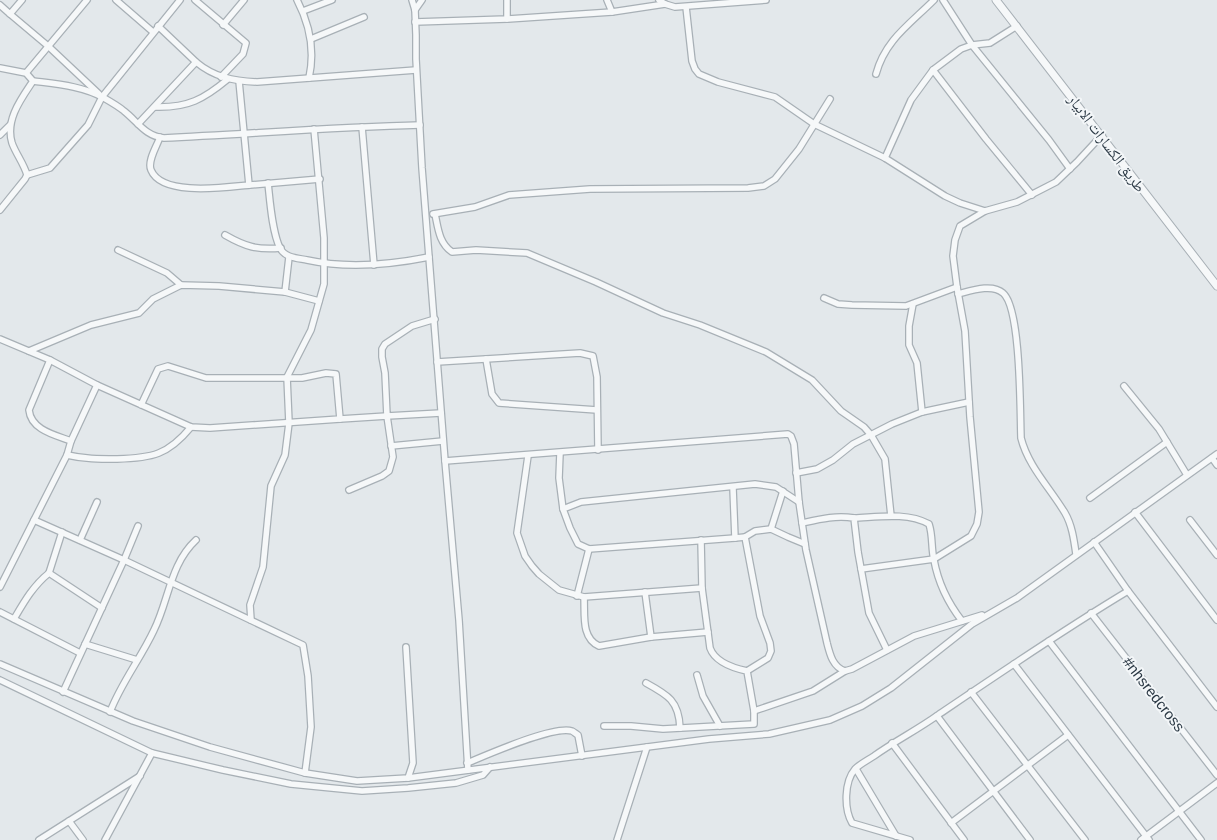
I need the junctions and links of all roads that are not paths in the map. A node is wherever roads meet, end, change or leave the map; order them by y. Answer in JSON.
{"nodes":[{"id":1,"x":22,"y":0,"type":"edge"},
{"id":2,"x":87,"y":0,"type":"edge"},
{"id":3,"x":116,"y":0,"type":"edge"},
{"id":4,"x":180,"y":0,"type":"edge"},
{"id":5,"x":244,"y":0,"type":"edge"},
{"id":6,"x":297,"y":0,"type":"edge"},
{"id":7,"x":332,"y":0,"type":"edge"},
{"id":8,"x":412,"y":0,"type":"edge"},
{"id":9,"x":422,"y":0,"type":"edge"},
{"id":10,"x":507,"y":0,"type":"edge"},
{"id":11,"x":607,"y":0,"type":"edge"},
{"id":12,"x":766,"y":0,"type":"edge"},
{"id":13,"x":934,"y":0,"type":"edge"},
{"id":14,"x":943,"y":0,"type":"edge"},
{"id":15,"x":996,"y":0,"type":"edge"},
{"id":16,"x":199,"y":1,"type":"edge"},
{"id":17,"x":662,"y":2,"type":"edge"},
{"id":18,"x":0,"y":5,"type":"edge"},
{"id":19,"x":686,"y":7,"type":"junction"},
{"id":20,"x":415,"y":10,"type":"junction"},
{"id":21,"x":303,"y":11,"type":"junction"},
{"id":22,"x":612,"y":12,"type":"junction"},
{"id":23,"x":10,"y":14,"type":"junction"},
{"id":24,"x":364,"y":17,"type":"dead end"},
{"id":25,"x":507,"y":19,"type":"junction"},
{"id":26,"x":415,"y":22,"type":"junction"},
{"id":27,"x":222,"y":24,"type":"junction"},
{"id":28,"x":158,"y":26,"type":"junction"},
{"id":29,"x":1017,"y":26,"type":"junction"},
{"id":30,"x":153,"y":32,"type":"junction"},
{"id":31,"x":311,"y":38,"type":"junction"},
{"id":32,"x":972,"y":45,"type":"junction"},
{"id":33,"x":48,"y":46,"type":"junction"},
{"id":34,"x":196,"y":62,"type":"junction"},
{"id":35,"x":0,"y":68,"type":"edge"},
{"id":36,"x":416,"y":70,"type":"junction"},
{"id":37,"x":933,"y":70,"type":"junction"},
{"id":38,"x":26,"y":73,"type":"junction"},
{"id":39,"x":876,"y":74,"type":"dead end"},
{"id":40,"x":221,"y":77,"type":"junction"},
{"id":41,"x":309,"y":78,"type":"junction"},
{"id":42,"x":228,"y":79,"type":"junction"},
{"id":43,"x":33,"y":81,"type":"junction"},
{"id":44,"x":239,"y":81,"type":"junction"},
{"id":45,"x":102,"y":97,"type":"junction"},
{"id":46,"x":830,"y":99,"type":"dead end"},
{"id":47,"x":155,"y":107,"type":"junction"},
{"id":48,"x":138,"y":124,"type":"junction"},
{"id":49,"x":814,"y":124,"type":"junction"},
{"id":50,"x":10,"y":125,"type":"junction"},
{"id":51,"x":420,"y":125,"type":"junction"},
{"id":52,"x":362,"y":127,"type":"junction"},
{"id":53,"x":314,"y":129,"type":"junction"},
{"id":54,"x":244,"y":134,"type":"junction"},
{"id":55,"x":0,"y":135,"type":"edge"},
{"id":56,"x":1102,"y":135,"type":"junction"},
{"id":57,"x":160,"y":137,"type":"junction"},
{"id":58,"x":884,"y":158,"type":"junction"},
{"id":59,"x":1070,"y":169,"type":"junction"},
{"id":60,"x":27,"y":175,"type":"junction"},
{"id":61,"x":320,"y":179,"type":"junction"},
{"id":62,"x":268,"y":183,"type":"junction"},
{"id":63,"x":249,"y":185,"type":"junction"},
{"id":64,"x":1032,"y":195,"type":"junction"},
{"id":65,"x":0,"y":210,"type":"edge"},
{"id":66,"x":985,"y":211,"type":"junction"},
{"id":67,"x":434,"y":214,"type":"junction"},
{"id":68,"x":426,"y":216,"type":"junction"},
{"id":69,"x":226,"y":235,"type":"dead end"},
{"id":70,"x":280,"y":248,"type":"junction"},
{"id":71,"x":118,"y":250,"type":"dead end"},
{"id":72,"x":429,"y":256,"type":"junction"},
{"id":73,"x":289,"y":257,"type":"junction"},
{"id":74,"x":323,"y":263,"type":"junction"},
{"id":75,"x":374,"y":265,"type":"junction"},
{"id":76,"x":181,"y":285,"type":"junction"},
{"id":77,"x":1217,"y":286,"type":"edge"},
{"id":78,"x":957,"y":290,"type":"junction"},
{"id":79,"x":285,"y":292,"type":"junction"},
{"id":80,"x":824,"y":298,"type":"dead end"},
{"id":81,"x":319,"y":301,"type":"junction"},
{"id":82,"x":913,"y":304,"type":"junction"},
{"id":83,"x":435,"y":318,"type":"junction"},
{"id":84,"x":0,"y":339,"type":"edge"},
{"id":85,"x":29,"y":351,"type":"junction"},
{"id":86,"x":486,"y":359,"type":"junction"},
{"id":87,"x":50,"y":360,"type":"junction"},
{"id":88,"x":437,"y":362,"type":"junction"},
{"id":89,"x":287,"y":377,"type":"junction"},
{"id":90,"x":98,"y":385,"type":"junction"},
{"id":91,"x":1124,"y":386,"type":"dead end"},
{"id":92,"x":969,"y":402,"type":"junction"},
{"id":93,"x":140,"y":404,"type":"junction"},
{"id":94,"x":597,"y":410,"type":"junction"},
{"id":95,"x":922,"y":412,"type":"junction"},
{"id":96,"x":441,"y":413,"type":"junction"},
{"id":97,"x":387,"y":416,"type":"junction"},
{"id":98,"x":340,"y":418,"type":"junction"},
{"id":99,"x":289,"y":423,"type":"junction"},
{"id":100,"x":191,"y":427,"type":"junction"},
{"id":101,"x":871,"y":435,"type":"junction"},
{"id":102,"x":71,"y":441,"type":"junction"},
{"id":103,"x":443,"y":441,"type":"junction"},
{"id":104,"x":1167,"y":442,"type":"junction"},
{"id":105,"x":391,"y":446,"type":"junction"},
{"id":106,"x":598,"y":450,"type":"junction"},
{"id":107,"x":560,"y":453,"type":"junction"},
{"id":108,"x":67,"y":455,"type":"junction"},
{"id":109,"x":528,"y":456,"type":"junction"},
{"id":110,"x":1214,"y":456,"type":"edge"},
{"id":111,"x":446,"y":462,"type":"junction"},
{"id":112,"x":1217,"y":465,"type":"edge"},
{"id":113,"x":796,"y":473,"type":"junction"},
{"id":114,"x":1188,"y":475,"type":"junction"},
{"id":115,"x":733,"y":488,"type":"junction"},
{"id":116,"x":349,"y":490,"type":"dead end"},
{"id":117,"x":782,"y":491,"type":"junction"},
{"id":118,"x":1090,"y":498,"type":"dead end"},
{"id":119,"x":97,"y":502,"type":"dead end"},
{"id":120,"x":799,"y":502,"type":"junction"},
{"id":121,"x":563,"y":509,"type":"junction"},
{"id":122,"x":1135,"y":512,"type":"junction"},
{"id":123,"x":892,"y":516,"type":"junction"},
{"id":124,"x":854,"y":518,"type":"junction"},
{"id":125,"x":34,"y":520,"type":"junction"},
{"id":126,"x":1190,"y":520,"type":"dead end"},
{"id":127,"x":802,"y":523,"type":"junction"},
{"id":128,"x":138,"y":526,"type":"dead end"},
{"id":129,"x":772,"y":529,"type":"junction"},
{"id":130,"x":62,"y":532,"type":"junction"},
{"id":131,"x":745,"y":537,"type":"junction"},
{"id":132,"x":735,"y":538,"type":"junction"},
{"id":133,"x":80,"y":540,"type":"junction"},
{"id":134,"x":196,"y":540,"type":"dead end"},
{"id":135,"x":701,"y":540,"type":"junction"},
{"id":136,"x":1094,"y":542,"type":"junction"},
{"id":137,"x":805,"y":544,"type":"junction"},
{"id":138,"x":589,"y":550,"type":"junction"},
{"id":139,"x":1076,"y":554,"type":"junction"},
{"id":140,"x":1217,"y":555,"type":"edge"},
{"id":141,"x":934,"y":559,"type":"junction"},
{"id":142,"x":124,"y":560,"type":"junction"},
{"id":143,"x":861,"y":569,"type":"junction"},
{"id":144,"x":49,"y":573,"type":"junction"},
{"id":145,"x":170,"y":582,"type":"junction"},
{"id":146,"x":0,"y":587,"type":"edge"},
{"id":147,"x":702,"y":588,"type":"junction"},
{"id":148,"x":1128,"y":590,"type":"junction"},
{"id":149,"x":645,"y":592,"type":"junction"},
{"id":150,"x":576,"y":596,"type":"junction"},
{"id":151,"x":584,"y":597,"type":"junction"},
{"id":152,"x":102,"y":608,"type":"junction"},
{"id":153,"x":0,"y":612,"type":"edge"},
{"id":154,"x":988,"y":613,"type":"junction"},
{"id":155,"x":1091,"y":613,"type":"junction"},
{"id":156,"x":14,"y":619,"type":"junction"},
{"id":157,"x":251,"y":620,"type":"junction"},
{"id":158,"x":1217,"y":620,"type":"edge"},
{"id":159,"x":962,"y":621,"type":"junction"},
{"id":160,"x":708,"y":632,"type":"junction"},
{"id":161,"x":651,"y":637,"type":"junction"},
{"id":162,"x":1049,"y":641,"type":"junction"},
{"id":163,"x":85,"y":644,"type":"junction"},
{"id":164,"x":406,"y":647,"type":"dead end"},
{"id":165,"x":887,"y":650,"type":"junction"},
{"id":166,"x":80,"y":654,"type":"junction"},
{"id":167,"x":138,"y":660,"type":"junction"},
{"id":168,"x":0,"y":664,"type":"edge"},
{"id":169,"x":1014,"y":664,"type":"junction"},
{"id":170,"x":747,"y":671,"type":"junction"},
{"id":171,"x":845,"y":671,"type":"junction"},
{"id":172,"x":697,"y":676,"type":"dead end"},
{"id":173,"x":0,"y":680,"type":"edge"},
{"id":174,"x":646,"y":684,"type":"dead end"},
{"id":175,"x":62,"y":692,"type":"junction"},
{"id":176,"x":971,"y":692,"type":"junction"},
{"id":177,"x":1217,"y":707,"type":"edge"},
{"id":178,"x":754,"y":711,"type":"junction"},
{"id":179,"x":110,"y":712,"type":"junction"},
{"id":180,"x":936,"y":716,"type":"junction"},
{"id":181,"x":754,"y":724,"type":"junction"},
{"id":182,"x":604,"y":726,"type":"dead end"},
{"id":183,"x":720,"y":726,"type":"junction"},
{"id":184,"x":680,"y":728,"type":"junction"},
{"id":185,"x":755,"y":734,"type":"junction"},
{"id":186,"x":1068,"y":735,"type":"junction"},
{"id":187,"x":892,"y":743,"type":"junction"},
{"id":188,"x":647,"y":748,"type":"junction"},
{"id":189,"x":152,"y":753,"type":"junction"},
{"id":190,"x":582,"y":756,"type":"junction"},
{"id":191,"x":468,"y":763,"type":"junction"},
{"id":192,"x":1028,"y":765,"type":"junction"},
{"id":193,"x":490,"y":767,"type":"junction"},
{"id":194,"x":856,"y":769,"type":"junction"},
{"id":195,"x":468,"y":770,"type":"junction"},
{"id":196,"x":305,"y":773,"type":"junction"},
{"id":197,"x":1217,"y":775,"type":"edge"},
{"id":198,"x":140,"y":776,"type":"junction"},
{"id":199,"x":408,"y":778,"type":"junction"},
{"id":200,"x":1217,"y":783,"type":"edge"},
{"id":201,"x":993,"y":791,"type":"junction"},
{"id":202,"x":1180,"y":810,"type":"junction"},
{"id":203,"x":69,"y":821,"type":"junction"},
{"id":204,"x":952,"y":823,"type":"junction"},
{"id":205,"x":896,"y":836,"type":"junction"},
{"id":206,"x":1145,"y":839,"type":"edge"},
{"id":207,"x":39,"y":840,"type":"edge"},
{"id":208,"x":83,"y":840,"type":"edge"},
{"id":209,"x":105,"y":840,"type":"edge"},
{"id":210,"x":617,"y":840,"type":"edge"},
{"id":211,"x":910,"y":840,"type":"edge"},
{"id":212,"x":964,"y":840,"type":"edge"},
{"id":213,"x":1030,"y":840,"type":"edge"},
{"id":214,"x":1085,"y":840,"type":"edge"},
{"id":215,"x":1201,"y":840,"type":"edge"}],
"edges":[{"from":1,"to":23,"type":"street"},
{"from":2,"to":33,"type":"street"},
{"from":3,"to":30,"type":"street"},
{"from":4,"to":28,"type":"street"},
{"from":5,"to":27,"type":"street"},
{"from":6,"to":21,"type":"street"},
{"from":7,"to":21,"type":"street"},
{"from":8,"to":20,"type":"street"},
{"from":9,"to":20,"type":"street"},
{"from":10,"to":25,"type":"street"},
{"from":11,"to":22,"type":"street"},
{"from":12,"to":19,"type":"street"},
{"from":13,"to":39,"type":"street"},
{"from":14,"to":32,"type":"street"},
{"from":15,"to":29,"type":"street","name":"طريق الكسارات الابيار"},
{"from":16,"to":27,"type":"street"},
{"from":17,"to":19,"type":"street"},
{"from":17,"to":22,"type":"street"},
{"from":18,"to":23,"type":"street"},
{"from":19,"to":49,"type":"street"},
{"from":20,"to":26,"type":"street"},
{"from":21,"to":31,"type":"street"},
{"from":22,"to":25,"type":"street"},
{"from":23,"to":33,"type":"street"},
{"from":24,"to":31,"type":"street"},
{"from":25,"to":26,"type":"street"},
{"from":26,"to":36,"type":"street"},
{"from":27,"to":40,"type":"street"},
{"from":28,"to":30,"type":"street"},
{"from":28,"to":34,"type":"street"},
{"from":29,"to":32,"type":"street"},
{"from":29,"to":56,"type":"street","name":"طريق الكسارات الابيار"},
{"from":30,"to":45,"type":"street"},
{"from":31,"to":41,"type":"street"},
{"from":32,"to":37,"type":"street"},
{"from":32,"to":59,"type":"street"},
{"from":33,"to":38,"type":"street"},
{"from":33,"to":45,"type":"street"},
{"from":34,"to":40,"type":"street"},
{"from":34,"to":47,"type":"street"},
{"from":35,"to":38,"type":"street"},
{"from":36,"to":41,"type":"street"},
{"from":36,"to":51,"type":"street"},
{"from":37,"to":58,"type":"street"},
{"from":37,"to":64,"type":"street"},
{"from":38,"to":43,"type":"street"},
{"from":40,"to":42,"type":"street"},
{"from":41,"to":44,"type":"street"},
{"from":42,"to":44,"type":"street"},
{"from":42,"to":47,"type":"street"},
{"from":43,"to":45,"type":"street"},
{"from":43,"to":50,"type":"street"},
{"from":44,"to":54,"type":"street"},
{"from":45,"to":48,"type":"street"},
{"from":45,"to":60,"type":"street"},
{"from":46,"to":49,"type":"street"},
{"from":47,"to":48,"type":"street"},
{"from":48,"to":57,"type":"street"},
{"from":49,"to":58,"type":"street"},
{"from":49,"to":67,"type":"street"},
{"from":50,"to":55,"type":"street"},
{"from":50,"to":60,"type":"street"},
{"from":51,"to":52,"type":"street"},
{"from":51,"to":68,"type":"street"},
{"from":52,"to":53,"type":"street"},
{"from":52,"to":75,"type":"street"},
{"from":53,"to":54,"type":"street"},
{"from":53,"to":61,"type":"street"},
{"from":54,"to":57,"type":"street"},
{"from":54,"to":63,"type":"street"},
{"from":56,"to":59,"type":"street"},
{"from":56,"to":77,"type":"street","name":"طريق الكسارات الابيار"},
{"from":57,"to":63,"type":"street"},
{"from":58,"to":66,"type":"street"},
{"from":59,"to":64,"type":"street"},
{"from":60,"to":65,"type":"street"},
{"from":61,"to":62,"type":"street"},
{"from":61,"to":74,"type":"street"},
{"from":62,"to":63,"type":"street"},
{"from":62,"to":70,"type":"street"},
{"from":64,"to":66,"type":"street"},
{"from":66,"to":78,"type":"street"},
{"from":67,"to":68,"type":"street"},
{"from":67,"to":101,"type":"street"},
{"from":68,"to":72,"type":"street"},
{"from":69,"to":70,"type":"street"},
{"from":70,"to":73,"type":"street"},
{"from":71,"to":76,"type":"street"},
{"from":72,"to":75,"type":"street"},
{"from":72,"to":83,"type":"street"},
{"from":73,"to":74,"type":"street"},
{"from":73,"to":79,"type":"street"},
{"from":74,"to":75,"type":"street"},
{"from":74,"to":81,"type":"street"},
{"from":76,"to":79,"type":"street"},
{"from":76,"to":85,"type":"street"},
{"from":78,"to":82,"type":"street"},
{"from":78,"to":92,"type":"street"},
{"from":78,"to":139,"type":"street"},
{"from":79,"to":81,"type":"street"},
{"from":80,"to":82,"type":"street"},
{"from":81,"to":89,"type":"street"},
{"from":82,"to":95,"type":"street"},
{"from":83,"to":88,"type":"street"},
{"from":83,"to":97,"type":"street"},
{"from":84,"to":85,"type":"street"},
{"from":85,"to":87,"type":"street"},
{"from":86,"to":88,"type":"street"},
{"from":86,"to":94,"type":"street"},
{"from":86,"to":94,"type":"street"},
{"from":87,"to":90,"type":"street"},
{"from":87,"to":102,"type":"street"},
{"from":88,"to":96,"type":"street"},
{"from":89,"to":93,"type":"street"},
{"from":89,"to":98,"type":"street"},
{"from":89,"to":99,"type":"street"},
{"from":90,"to":93,"type":"street"},
{"from":90,"to":102,"type":"street"},
{"from":91,"to":104,"type":"street"},
{"from":92,"to":95,"type":"street"},
{"from":92,"to":141,"type":"street"},
{"from":93,"to":100,"type":"street"},
{"from":94,"to":106,"type":"street"},
{"from":95,"to":101,"type":"street"},
{"from":96,"to":97,"type":"street"},
{"from":96,"to":103,"type":"street"},
{"from":97,"to":98,"type":"street"},
{"from":97,"to":105,"type":"street"},
{"from":98,"to":99,"type":"street"},
{"from":99,"to":100,"type":"street"},
{"from":99,"to":157,"type":"street"},
{"from":100,"to":108,"type":"street"},
{"from":101,"to":113,"type":"street"},
{"from":101,"to":123,"type":"street"},
{"from":102,"to":108,"type":"street"},
{"from":103,"to":105,"type":"street"},
{"from":103,"to":111,"type":"street"},
{"from":104,"to":114,"type":"street"},
{"from":104,"to":118,"type":"street"},
{"from":105,"to":116,"type":"street"},
{"from":106,"to":107,"type":"street"},
{"from":106,"to":113,"type":"street"},
{"from":107,"to":109,"type":"street"},
{"from":107,"to":121,"type":"street"},
{"from":108,"to":125,"type":"street"},
{"from":109,"to":111,"type":"street"},
{"from":109,"to":150,"type":"street"},
{"from":110,"to":112,"type":"street"},
{"from":110,"to":114,"type":"street"},
{"from":111,"to":191,"type":"street"},
{"from":113,"to":120,"type":"street"},
{"from":114,"to":122,"type":"street"},
{"from":115,"to":117,"type":"street"},
{"from":115,"to":121,"type":"street"},
{"from":115,"to":132,"type":"street"},
{"from":117,"to":120,"type":"street"},
{"from":117,"to":129,"type":"street"},
{"from":119,"to":133,"type":"street"},
{"from":120,"to":127,"type":"street"},
{"from":121,"to":138,"type":"street"},
{"from":122,"to":136,"type":"street"},
{"from":122,"to":158,"type":"street"},
{"from":123,"to":124,"type":"street"},
{"from":123,"to":141,"type":"street"},
{"from":124,"to":127,"type":"street"},
{"from":124,"to":143,"type":"street"},
{"from":125,"to":130,"type":"street"},
{"from":125,"to":146,"type":"street"},
{"from":126,"to":140,"type":"street"},
{"from":127,"to":137,"type":"street"},
{"from":128,"to":142,"type":"street"},
{"from":129,"to":131,"type":"street"},
{"from":129,"to":137,"type":"street"},
{"from":130,"to":133,"type":"street"},
{"from":130,"to":144,"type":"street"},
{"from":131,"to":132,"type":"street"},
{"from":131,"to":170,"type":"street"},
{"from":132,"to":135,"type":"street"},
{"from":133,"to":142,"type":"street"},
{"from":134,"to":145,"type":"street"},
{"from":135,"to":138,"type":"street"},
{"from":135,"to":147,"type":"street"},
{"from":136,"to":139,"type":"street"},
{"from":136,"to":148,"type":"street"},
{"from":137,"to":171,"type":"street"},
{"from":138,"to":150,"type":"street"},
{"from":139,"to":154,"type":"street"},
{"from":141,"to":143,"type":"street"},
{"from":141,"to":159,"type":"street"},
{"from":142,"to":145,"type":"street"},
{"from":142,"to":152,"type":"street"},
{"from":143,"to":165,"type":"street"},
{"from":144,"to":152,"type":"street"},
{"from":144,"to":156,"type":"street"},
{"from":145,"to":157,"type":"street"},
{"from":145,"to":167,"type":"street"},
{"from":147,"to":149,"type":"street"},
{"from":147,"to":160,"type":"street"},
{"from":148,"to":155,"type":"street"},
{"from":148,"to":177,"type":"street"},
{"from":149,"to":151,"type":"street"},
{"from":149,"to":161,"type":"street"},
{"from":150,"to":151,"type":"street"},
{"from":151,"to":161,"type":"street"},
{"from":152,"to":163,"type":"street"},
{"from":153,"to":156,"type":"street"},
{"from":154,"to":159,"type":"street"},
{"from":154,"to":185,"type":"street"},
{"from":155,"to":162,"type":"street"},
{"from":155,"to":197,"type":"street","name":"#nhsredcross"},
{"from":156,"to":166,"type":"street"},
{"from":157,"to":196,"type":"street"},
{"from":159,"to":165,"type":"street"},
{"from":160,"to":161,"type":"street"},
{"from":160,"to":170,"type":"street"},
{"from":162,"to":169,"type":"street"},
{"from":162,"to":202,"type":"street"},
{"from":163,"to":166,"type":"street"},
{"from":163,"to":167,"type":"street"},
{"from":164,"to":199,"type":"street"},
{"from":165,"to":171,"type":"street"},
{"from":166,"to":175,"type":"street"},
{"from":167,"to":179,"type":"street"},
{"from":168,"to":175,"type":"street"},
{"from":169,"to":176,"type":"street"},
{"from":169,"to":186,"type":"street"},
{"from":170,"to":178,"type":"street"},
{"from":171,"to":178,"type":"street"},
{"from":172,"to":183,"type":"street"},
{"from":173,"to":189,"type":"street"},
{"from":174,"to":184,"type":"street"},
{"from":175,"to":179,"type":"street"},
{"from":176,"to":180,"type":"street"},
{"from":176,"to":192,"type":"street"},
{"from":178,"to":181,"type":"street"},
{"from":179,"to":196,"type":"street"},
{"from":180,"to":187,"type":"street"},
{"from":180,"to":201,"type":"street"},
{"from":181,"to":183,"type":"street"},
{"from":181,"to":185,"type":"street"},
{"from":182,"to":184,"type":"street"},
{"from":183,"to":184,"type":"street"},
{"from":185,"to":188,"type":"street"},
{"from":186,"to":192,"type":"street"},
{"from":186,"to":206,"type":"street"},
{"from":187,"to":194,"type":"street"},
{"from":187,"to":204,"type":"street"},
{"from":188,"to":190,"type":"street"},
{"from":188,"to":210,"type":"street"},
{"from":189,"to":193,"type":"street"},
{"from":189,"to":198,"type":"street"},
{"from":190,"to":191,"type":"street"},
{"from":190,"to":193,"type":"street"},
{"from":191,"to":195,"type":"street"},
{"from":192,"to":201,"type":"street"},
{"from":192,"to":214,"type":"street"},
{"from":193,"to":195,"type":"street"},
{"from":194,"to":205,"type":"street"},
{"from":194,"to":205,"type":"street"},
{"from":195,"to":199,"type":"street"},
{"from":196,"to":199,"type":"street"},
{"from":198,"to":203,"type":"street"},
{"from":198,"to":209,"type":"street"},
{"from":200,"to":202,"type":"street"},
{"from":201,"to":204,"type":"street"},
{"from":201,"to":213,"type":"street"},
{"from":202,"to":206,"type":"street"},
{"from":202,"to":215,"type":"street"},
{"from":203,"to":207,"type":"street"},
{"from":203,"to":208,"type":"street"},
{"from":204,"to":212,"type":"street"},
{"from":205,"to":211,"type":"street"}]}
